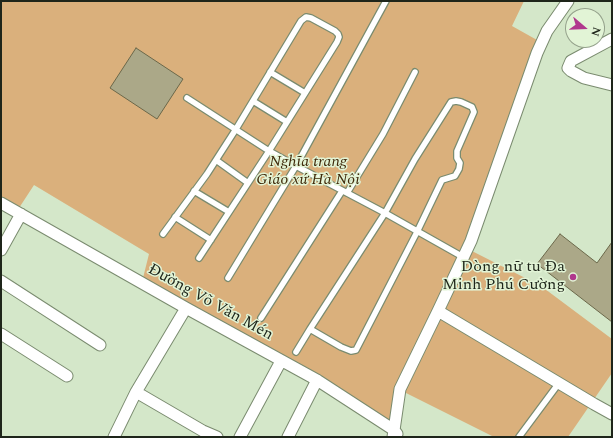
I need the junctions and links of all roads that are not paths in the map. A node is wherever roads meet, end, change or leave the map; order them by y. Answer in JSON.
{"nodes":[{"id":1,"x":386,"y":1,"type":"edge"},
{"id":2,"x":565,"y":2,"type":"edge"},
{"id":3,"x":612,"y":39,"type":"edge"},
{"id":4,"x":270,"y":72,"type":"junction"},
{"id":5,"x":415,"y":72,"type":"dead end"},
{"id":6,"x":612,"y":85,"type":"edge"},
{"id":7,"x":305,"y":93,"type":"junction"},
{"id":8,"x":187,"y":98,"type":"dead end"},
{"id":9,"x":253,"y":101,"type":"junction"},
{"id":10,"x":287,"y":122,"type":"junction"},
{"id":11,"x":236,"y":129,"type":"junction"},
{"id":12,"x":269,"y":151,"type":"junction"},
{"id":13,"x":216,"y":160,"type":"junction"},
{"id":14,"x":296,"y":166,"type":"junction"},
{"id":15,"x":248,"y":183,"type":"junction"},
{"id":16,"x":194,"y":191,"type":"junction"},
{"id":17,"x":345,"y":192,"type":"junction"},
{"id":18,"x":1,"y":203,"type":"edge"},
{"id":19,"x":229,"y":212,"type":"junction"},
{"id":20,"x":385,"y":213,"type":"junction"},
{"id":21,"x":21,"y":214,"type":"junction"},
{"id":22,"x":175,"y":217,"type":"junction"},
{"id":23,"x":417,"y":232,"type":"junction"},
{"id":24,"x":163,"y":234,"type":"dead end"},
{"id":25,"x":211,"y":240,"type":"junction"},
{"id":26,"x":1,"y":250,"type":"edge"},
{"id":27,"x":463,"y":257,"type":"junction"},
{"id":28,"x":199,"y":258,"type":"dead end"},
{"id":29,"x":228,"y":278,"type":"dead end"},
{"id":30,"x":1,"y":281,"type":"edge"},
{"id":31,"x":186,"y":308,"type":"junction"},
{"id":32,"x":438,"y":311,"type":"junction"},
{"id":33,"x":261,"y":318,"type":"dead end"},
{"id":34,"x":310,"y":329,"type":"junction"},
{"id":35,"x":1,"y":334,"type":"edge"},
{"id":36,"x":100,"y":345,"type":"dead end"},
{"id":37,"x":296,"y":352,"type":"dead end"},
{"id":38,"x":281,"y":361,"type":"junction"},
{"id":39,"x":67,"y":376,"type":"dead end"},
{"id":40,"x":317,"y":380,"type":"junction"},
{"id":41,"x":559,"y":383,"type":"junction"},
{"id":42,"x":136,"y":392,"type":"junction"},
{"id":43,"x":612,"y":414,"type":"edge"},
{"id":44,"x":395,"y":435,"type":"edge"},
{"id":45,"x":114,"y":437,"type":"edge"},
{"id":46,"x":217,"y":437,"type":"edge"},
{"id":47,"x":240,"y":437,"type":"edge"},
{"id":48,"x":288,"y":437,"type":"edge"},
{"id":49,"x":519,"y":437,"type":"edge"}],
"edges":[{"from":1,"to":14,"type":"lane"},
{"from":2,"to":27,"type":"street"},
{"from":3,"to":6,"type":"street"},
{"from":4,"to":7,"type":"lane"},
{"from":4,"to":7,"type":"lane"},
{"from":4,"to":9,"type":"lane"},
{"from":5,"to":17,"type":"lane"},
{"from":7,"to":10,"type":"lane"},
{"from":8,"to":11,"type":"lane"},
{"from":9,"to":10,"type":"lane"},
{"from":9,"to":11,"type":"lane"},
{"from":10,"to":12,"type":"lane"},
{"from":11,"to":12,"type":"lane"},
{"from":11,"to":13,"type":"lane"},
{"from":12,"to":14,"type":"lane"},
{"from":12,"to":15,"type":"lane"},
{"from":13,"to":15,"type":"lane"},
{"from":13,"to":16,"type":"lane"},
{"from":14,"to":17,"type":"lane"},
{"from":14,"to":29,"type":"lane"},
{"from":15,"to":19,"type":"lane"},
{"from":16,"to":19,"type":"lane"},
{"from":16,"to":22,"type":"lane"},
{"from":17,"to":20,"type":"lane"},
{"from":17,"to":33,"type":"lane"},
{"from":18,"to":21,"type":"street","name":"Đường Võ Văn Mén"},
{"from":19,"to":25,"type":"lane"},
{"from":20,"to":23,"type":"lane"},
{"from":20,"to":23,"type":"lane"},
{"from":20,"to":34,"type":"lane"},
{"from":21,"to":26,"type":"street"},
{"from":21,"to":31,"type":"street","name":"Đường Võ Văn Mén"},
{"from":22,"to":24,"type":"lane"},
{"from":22,"to":25,"type":"lane"},
{"from":23,"to":27,"type":"lane"},
{"from":23,"to":34,"type":"lane"},
{"from":25,"to":28,"type":"lane"},
{"from":27,"to":32,"type":"street"},
{"from":30,"to":36,"type":"street"},
{"from":31,"to":38,"type":"street","name":"Đường Võ Văn Mén"},
{"from":31,"to":42,"type":"street"},
{"from":32,"to":41,"type":"street"},
{"from":32,"to":44,"type":"street"},
{"from":34,"to":37,"type":"lane"},
{"from":35,"to":39,"type":"street"},
{"from":38,"to":40,"type":"street","name":"Đường Võ Văn Mén"},
{"from":38,"to":47,"type":"street"},
{"from":40,"to":44,"type":"street","name":"Đường Võ Văn Mén"},
{"from":40,"to":48,"type":"street"},
{"from":41,"to":43,"type":"street"},
{"from":41,"to":49,"type":"lane"},
{"from":42,"to":45,"type":"street"},
{"from":42,"to":46,"type":"street"}]}
